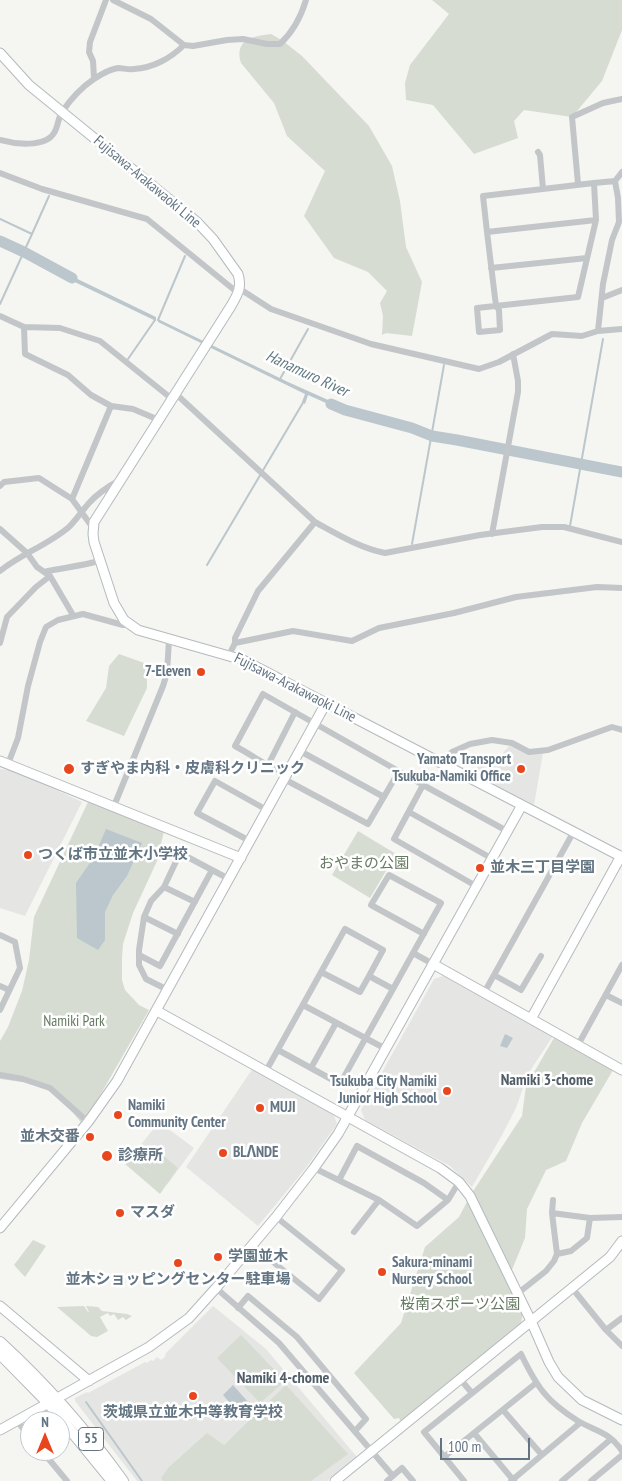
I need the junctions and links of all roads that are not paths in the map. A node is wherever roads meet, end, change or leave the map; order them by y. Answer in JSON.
{"nodes":[{"id":1,"x":106,"y":0,"type":"edge"},
{"id":2,"x":113,"y":0,"type":"edge"},
{"id":3,"x":306,"y":0,"type":"edge"},
{"id":4,"x":184,"y":45,"type":"junction"},
{"id":5,"x":0,"y":53,"type":"edge"},
{"id":6,"x":94,"y":78,"type":"junction"},
{"id":7,"x":622,"y":100,"type":"edge"},
{"id":8,"x":62,"y":112,"type":"junction"},
{"id":9,"x":0,"y":140,"type":"edge"},
{"id":10,"x":538,"y":152,"type":"dead end"},
{"id":11,"x":0,"y":172,"type":"edge"},
{"id":12,"x":622,"y":172,"type":"edge"},
{"id":13,"x":615,"y":181,"type":"junction"},
{"id":14,"x":594,"y":183,"type":"junction"},
{"id":15,"x":578,"y":184,"type":"junction"},
{"id":16,"x":543,"y":188,"type":"junction"},
{"id":17,"x":596,"y":220,"type":"junction"},
{"id":18,"x":488,"y":232,"type":"junction"},
{"id":19,"x":587,"y":258,"type":"junction"},
{"id":20,"x":492,"y":268,"type":"junction"},
{"id":21,"x":622,"y":290,"type":"edge"},
{"id":22,"x":239,"y":291,"type":"junction"},
{"id":23,"x":602,"y":298,"type":"junction"},
{"id":24,"x":496,"y":306,"type":"junction"},
{"id":25,"x":0,"y":316,"type":"edge"},
{"id":26,"x":24,"y":327,"type":"junction"},
{"id":27,"x":622,"y":329,"type":"edge"},
{"id":28,"x":598,"y":331,"type":"junction"},
{"id":29,"x":513,"y":354,"type":"junction"},
{"id":30,"x":174,"y":396,"type":"junction"},
{"id":31,"x":110,"y":406,"type":"junction"},
{"id":32,"x":159,"y":420,"type":"junction"},
{"id":33,"x":120,"y":480,"type":"junction"},
{"id":34,"x":0,"y":486,"type":"edge"},
{"id":35,"x":72,"y":499,"type":"junction"},
{"id":36,"x":82,"y":512,"type":"junction"},
{"id":37,"x":315,"y":522,"type":"junction"},
{"id":38,"x":94,"y":528,"type":"junction"},
{"id":39,"x":0,"y":529,"type":"edge"},
{"id":40,"x":492,"y":534,"type":"junction"},
{"id":41,"x":622,"y":542,"type":"edge"},
{"id":42,"x":27,"y":553,"type":"junction"},
{"id":43,"x":99,"y":561,"type":"junction"},
{"id":44,"x":0,"y":571,"type":"edge"},
{"id":45,"x":47,"y":574,"type":"junction"},
{"id":46,"x":622,"y":588,"type":"edge"},
{"id":47,"x":74,"y":615,"type":"junction"},
{"id":48,"x":129,"y":625,"type":"junction"},
{"id":49,"x":169,"y":640,"type":"junction"},
{"id":50,"x":0,"y":643,"type":"edge"},
{"id":51,"x":235,"y":643,"type":"junction"},
{"id":52,"x":229,"y":655,"type":"junction"},
{"id":53,"x":326,"y":703,"type":"junction"},
{"id":54,"x":295,"y":712,"type":"junction"},
{"id":55,"x":315,"y":724,"type":"junction"},
{"id":56,"x":622,"y":730,"type":"edge"},
{"id":57,"x":300,"y":751,"type":"junction"},
{"id":58,"x":440,"y":762,"type":"junction"},
{"id":59,"x":4,"y":763,"type":"edge"},
{"id":60,"x":267,"y":767,"type":"junction"},
{"id":61,"x":399,"y":771,"type":"junction"},
{"id":62,"x":285,"y":777,"type":"junction"},
{"id":63,"x":423,"y":785,"type":"junction"},
{"id":64,"x":384,"y":797,"type":"junction"},
{"id":65,"x":522,"y":805,"type":"junction"},
{"id":66,"x":114,"y":806,"type":"junction"},
{"id":67,"x":267,"y":810,"type":"junction"},
{"id":68,"x":408,"y":812,"type":"junction"},
{"id":69,"x":507,"y":831,"type":"junction"},
{"id":70,"x":574,"y":831,"type":"junction"},
{"id":71,"x":250,"y":841,"type":"junction"},
{"id":72,"x":622,"y":856,"type":"edge"},
{"id":73,"x":241,"y":858,"type":"junction"},
{"id":74,"x":491,"y":858,"type":"junction"},
{"id":75,"x":212,"y":870,"type":"junction"},
{"id":76,"x":229,"y":879,"type":"junction"},
{"id":77,"x":476,"y":886,"type":"junction"},
{"id":78,"x":164,"y":887,"type":"junction"},
{"id":79,"x":195,"y":902,"type":"junction"},
{"id":80,"x":144,"y":917,"type":"junction"},
{"id":81,"x":178,"y":934,"type":"junction"},
{"id":82,"x":424,"y":934,"type":"junction"},
{"id":83,"x":0,"y":935,"type":"edge"},
{"id":84,"x":413,"y":953,"type":"junction"},
{"id":85,"x":139,"y":955,"type":"junction"},
{"id":86,"x":541,"y":956,"type":"dead end"},
{"id":87,"x":433,"y":964,"type":"junction"},
{"id":88,"x":622,"y":965,"type":"edge"},
{"id":89,"x":321,"y":972,"type":"junction"},
{"id":90,"x":494,"y":975,"type":"junction"},
{"id":91,"x":369,"y":976,"type":"junction"},
{"id":92,"x":0,"y":986,"type":"edge"},
{"id":93,"x":393,"y":989,"type":"junction"},
{"id":94,"x":9,"y":990,"type":"junction"},
{"id":95,"x":168,"y":990,"type":"junction"},
{"id":96,"x":484,"y":993,"type":"junction"},
{"id":97,"x":606,"y":995,"type":"junction"},
{"id":98,"x":622,"y":1003,"type":"edge"},
{"id":99,"x":302,"y":1005,"type":"junction"},
{"id":100,"x":0,"y":1010,"type":"edge"},
{"id":101,"x":156,"y":1011,"type":"junction"},
{"id":102,"x":531,"y":1019,"type":"junction"},
{"id":103,"x":336,"y":1023,"type":"junction"},
{"id":104,"x":365,"y":1039,"type":"junction"},
{"id":105,"x":578,"y":1045,"type":"junction"},
{"id":106,"x":386,"y":1049,"type":"junction"},
{"id":107,"x":278,"y":1050,"type":"junction"},
{"id":108,"x":311,"y":1068,"type":"junction"},
{"id":109,"x":622,"y":1070,"type":"edge"},
{"id":110,"x":266,"y":1071,"type":"junction"},
{"id":111,"x":0,"y":1075,"type":"edge"},
{"id":112,"x":348,"y":1117,"type":"junction"},
{"id":113,"x":88,"y":1122,"type":"junction"},
{"id":114,"x":314,"y":1168,"type":"junction"},
{"id":115,"x":339,"y":1180,"type":"junction"},
{"id":116,"x":459,"y":1182,"type":"junction"},
{"id":117,"x":379,"y":1200,"type":"junction"},
{"id":118,"x":448,"y":1200,"type":"junction"},
{"id":119,"x":553,"y":1200,"type":"dead end"},
{"id":120,"x":552,"y":1213,"type":"junction"},
{"id":121,"x":276,"y":1217,"type":"junction"},
{"id":122,"x":622,"y":1217,"type":"edge"},
{"id":123,"x":590,"y":1218,"type":"junction"},
{"id":124,"x":0,"y":1228,"type":"edge"},
{"id":125,"x":354,"y":1232,"type":"dead end"},
{"id":126,"x":622,"y":1241,"type":"edge"},
{"id":127,"x":252,"y":1245,"type":"junction"},
{"id":128,"x":557,"y":1254,"type":"junction"},
{"id":129,"x":216,"y":1288,"type":"junction"},
{"id":130,"x":572,"y":1288,"type":"junction"},
{"id":131,"x":517,"y":1294,"type":"junction"},
{"id":132,"x":0,"y":1306,"type":"edge"},
{"id":133,"x":238,"y":1308,"type":"junction"},
{"id":134,"x":622,"y":1318,"type":"edge"},
{"id":135,"x":530,"y":1321,"type":"junction"},
{"id":136,"x":606,"y":1330,"type":"junction"},
{"id":137,"x":0,"y":1342,"type":"edge"},
{"id":138,"x":622,"y":1346,"type":"edge"},
{"id":139,"x":0,"y":1354,"type":"edge"},
{"id":140,"x":460,"y":1379,"type":"junction"},
{"id":141,"x":89,"y":1381,"type":"junction"},
{"id":142,"x":536,"y":1383,"type":"junction"},
{"id":143,"x":472,"y":1393,"type":"junction"},
{"id":144,"x":53,"y":1401,"type":"junction"},
{"id":145,"x":503,"y":1410,"type":"junction"},
{"id":146,"x":622,"y":1420,"type":"edge"},
{"id":147,"x":17,"y":1421,"type":"junction"},
{"id":148,"x":580,"y":1422,"type":"junction"},
{"id":149,"x":20,"y":1425,"type":"edge"},
{"id":150,"x":0,"y":1430,"type":"edge"},
{"id":151,"x":355,"y":1431,"type":"junction"},
{"id":152,"x":474,"y":1433,"type":"junction"},
{"id":153,"x":611,"y":1439,"type":"junction"},
{"id":154,"x":372,"y":1451,"type":"junction"},
{"id":155,"x":622,"y":1451,"type":"edge"},
{"id":156,"x":542,"y":1455,"type":"junction"},
{"id":157,"x":622,"y":1455,"type":"edge"},
{"id":158,"x":444,"y":1457,"type":"junction"},
{"id":159,"x":50,"y":1461,"type":"edge"},
{"id":160,"x":392,"y":1476,"type":"junction"},
{"id":161,"x":67,"y":1481,"type":"edge"},
{"id":162,"x":112,"y":1481,"type":"edge"},
{"id":163,"x":123,"y":1481,"type":"edge"},
{"id":164,"x":335,"y":1481,"type":"edge"},
{"id":165,"x":386,"y":1481,"type":"edge"},
{"id":166,"x":413,"y":1481,"type":"edge"},
{"id":167,"x":464,"y":1481,"type":"edge"},
{"id":168,"x":513,"y":1481,"type":"edge"},
{"id":169,"x":562,"y":1481,"type":"edge"},
{"id":170,"x":591,"y":1481,"type":"edge"}],
"edges":[{"from":1,"to":6,"type":"street"},
{"from":2,"to":4,"type":"street"},
{"from":3,"to":4,"type":"street"},
{"from":4,"to":6,"type":"street"},
{"from":5,"to":8,"type":"street","name":"Fujisawa-Arakawaoki Line"},
{"from":6,"to":8,"type":"street"},
{"from":7,"to":15,"type":"street"},
{"from":8,"to":9,"type":"street"},
{"from":8,"to":22,"type":"street","name":"Fujisawa-Arakawaoki Line"},
{"from":10,"to":16,"type":"street"},
{"from":11,"to":22,"type":"street"},
{"from":12,"to":13,"type":"street"},
{"from":13,"to":14,"type":"street"},
{"from":13,"to":23,"type":"street"},
{"from":14,"to":15,"type":"street"},
{"from":14,"to":17,"type":"street"},
{"from":15,"to":16,"type":"street"},
{"from":16,"to":18,"type":"street"},
{"from":17,"to":18,"type":"street"},
{"from":17,"to":19,"type":"street"},
{"from":18,"to":20,"type":"street"},
{"from":19,"to":20,"type":"street"},
{"from":19,"to":24,"type":"street"},
{"from":20,"to":24,"type":"street"},
{"from":21,"to":23,"type":"street"},
{"from":22,"to":29,"type":"street"},
{"from":22,"to":30,"type":"street"},
{"from":23,"to":28,"type":"street"},
{"from":24,"to":24,"type":"street"},
{"from":25,"to":26,"type":"street"},
{"from":26,"to":30,"type":"street"},
{"from":26,"to":31,"type":"street"},
{"from":27,"to":28,"type":"street"},
{"from":28,"to":29,"type":"street"},
{"from":29,"to":40,"type":"street"},
{"from":30,"to":32,"type":"street"},
{"from":30,"to":37,"type":"street"},
{"from":31,"to":32,"type":"street"},
{"from":31,"to":35,"type":"street"},
{"from":32,"to":33,"type":"street"},
{"from":33,"to":36,"type":"street"},
{"from":33,"to":38,"type":"street"},
{"from":34,"to":35,"type":"street"},
{"from":35,"to":36,"type":"street"},
{"from":36,"to":38,"type":"street"},
{"from":36,"to":42,"type":"street"},
{"from":37,"to":40,"type":"street"},
{"from":37,"to":51,"type":"street"},
{"from":38,"to":43,"type":"street"},
{"from":39,"to":42,"type":"street"},
{"from":40,"to":41,"type":"street"},
{"from":42,"to":44,"type":"street"},
{"from":42,"to":45,"type":"street"},
{"from":43,"to":45,"type":"street"},
{"from":43,"to":48,"type":"street"},
{"from":45,"to":47,"type":"street"},
{"from":45,"to":50,"type":"street"},
{"from":46,"to":51,"type":"street"},
{"from":47,"to":48,"type":"street"},
{"from":47,"to":59,"type":"street"},
{"from":48,"to":49,"type":"street","name":"Fujisawa-Arakawaoki Line"},
{"from":49,"to":52,"type":"street","name":"Fujisawa-Arakawaoki Line"},
{"from":49,"to":66,"type":"street"},
{"from":51,"to":52,"type":"street"},
{"from":52,"to":53,"type":"street","name":"Fujisawa-Arakawaoki Line"},
{"from":53,"to":55,"type":"street"},
{"from":53,"to":58,"type":"street","name":"Fujisawa-Arakawaoki Line"},
{"from":54,"to":55,"type":"street"},
{"from":54,"to":60,"type":"street"},
{"from":54,"to":60,"type":"street"},
{"from":55,"to":57,"type":"street"},
{"from":55,"to":61,"type":"street"},
{"from":56,"to":58,"type":"street"},
{"from":57,"to":62,"type":"street"},
{"from":57,"to":64,"type":"street"},
{"from":58,"to":65,"type":"street","name":"Fujisawa-Arakawaoki Line"},
{"from":59,"to":66,"type":"street"},
{"from":60,"to":62,"type":"street"},
{"from":61,"to":63,"type":"street"},
{"from":61,"to":64,"type":"street"},
{"from":62,"to":64,"type":"street"},
{"from":62,"to":67,"type":"street"},
{"from":63,"to":68,"type":"street"},
{"from":63,"to":69,"type":"street"},
{"from":65,"to":69,"type":"street"},
{"from":65,"to":70,"type":"street","name":"Fujisawa-Arakawaoki Line"},
{"from":66,"to":73,"type":"street"},
{"from":67,"to":71,"type":"street"},
{"from":67,"to":71,"type":"street"},
{"from":68,"to":74,"type":"street"},
{"from":68,"to":77,"type":"street"},
{"from":69,"to":74,"type":"street"},
{"from":70,"to":72,"type":"street","name":"Fujisawa-Arakawaoki Line"},
{"from":70,"to":90,"type":"street"},
{"from":71,"to":73,"type":"street"},
{"from":72,"to":102,"type":"street"},
{"from":73,"to":76,"type":"street"},
{"from":74,"to":77,"type":"street"},
{"from":75,"to":76,"type":"street"},
{"from":75,"to":78,"type":"street"},
{"from":75,"to":79,"type":"street"},
{"from":76,"to":95,"type":"street"},
{"from":77,"to":87,"type":"street"},
{"from":78,"to":79,"type":"street"},
{"from":78,"to":80,"type":"street"},
{"from":79,"to":81,"type":"street"},
{"from":80,"to":81,"type":"street"},
{"from":80,"to":85,"type":"street"},
{"from":81,"to":85,"type":"street"},
{"from":82,"to":82,"type":"street"},
{"from":82,"to":84,"type":"street"},
{"from":83,"to":94,"type":"street"},
{"from":84,"to":87,"type":"street"},
{"from":84,"to":93,"type":"street"},
{"from":85,"to":95,"type":"street"},
{"from":86,"to":90,"type":"street"},
{"from":87,"to":96,"type":"street"},
{"from":87,"to":106,"type":"street"},
{"from":88,"to":97,"type":"street"},
{"from":89,"to":91,"type":"street"},
{"from":89,"to":91,"type":"street"},
{"from":89,"to":99,"type":"street"},
{"from":90,"to":96,"type":"street"},
{"from":91,"to":93,"type":"street"},
{"from":92,"to":94,"type":"street"},
{"from":93,"to":104,"type":"street"},
{"from":94,"to":100,"type":"street"},
{"from":95,"to":101,"type":"street"},
{"from":96,"to":102,"type":"street"},
{"from":97,"to":98,"type":"street"},
{"from":97,"to":105,"type":"street"},
{"from":99,"to":103,"type":"street"},
{"from":99,"to":107,"type":"street"},
{"from":101,"to":110,"type":"street"},
{"from":101,"to":113,"type":"street"},
{"from":102,"to":105,"type":"street"},
{"from":103,"to":104,"type":"street"},
{"from":103,"to":108,"type":"street"},
{"from":104,"to":106,"type":"street"},
{"from":104,"to":108,"type":"street"},
{"from":105,"to":109,"type":"street"},
{"from":106,"to":112,"type":"street"},
{"from":107,"to":108,"type":"street"},
{"from":107,"to":110,"type":"street"},
{"from":110,"to":112,"type":"street"},
{"from":111,"to":113,"type":"street"},
{"from":112,"to":114,"type":"street"},
{"from":112,"to":116,"type":"street"},
{"from":113,"to":124,"type":"street"},
{"from":114,"to":115,"type":"street"},
{"from":114,"to":121,"type":"street"},
{"from":115,"to":117,"type":"street"},
{"from":115,"to":118,"type":"street"},
{"from":116,"to":118,"type":"street"},
{"from":116,"to":131,"type":"street"},
{"from":117,"to":118,"type":"street"},
{"from":117,"to":125,"type":"street"},
{"from":119,"to":120,"type":"street"},
{"from":120,"to":123,"type":"street"},
{"from":120,"to":128,"type":"street"},
{"from":121,"to":127,"type":"street"},
{"from":121,"to":127,"type":"street"},
{"from":122,"to":123,"type":"street"},
{"from":123,"to":128,"type":"street"},
{"from":126,"to":130,"type":"street"},
{"from":127,"to":129,"type":"street"},
{"from":128,"to":131,"type":"street"},
{"from":129,"to":133,"type":"street"},
{"from":129,"to":141,"type":"street"},
{"from":130,"to":135,"type":"street"},
{"from":130,"to":136,"type":"street"},
{"from":131,"to":135,"type":"street"},
{"from":132,"to":141,"type":"street"},
{"from":133,"to":151,"type":"street"},
{"from":133,"to":151,"type":"street"},
{"from":134,"to":136,"type":"street"},
{"from":135,"to":140,"type":"street"},
{"from":135,"to":146,"type":"street"},
{"from":136,"to":138,"type":"street"},
{"from":137,"to":144,"type":"main road","number":"55"},
{"from":139,"to":144,"type":"main road","number":"55"},
{"from":140,"to":143,"type":"street"},
{"from":140,"to":154,"type":"street"},
{"from":141,"to":144,"type":"street"},
{"from":142,"to":143,"type":"street"},
{"from":142,"to":145,"type":"street"},
{"from":142,"to":148,"type":"street"},
{"from":143,"to":158,"type":"street"},
{"from":144,"to":147,"type":"street"},
{"from":144,"to":162,"type":"main road","number":"55"},
{"from":144,"to":163,"type":"main road","number":"55"},
{"from":145,"to":152,"type":"street"},
{"from":145,"to":156,"type":"street"},
{"from":147,"to":149,"type":"street"},
{"from":147,"to":150,"type":"street"},
{"from":148,"to":153,"type":"street"},
{"from":148,"to":156,"type":"street"},
{"from":151,"to":154,"type":"street"},
{"from":152,"to":158,"type":"street"},
{"from":152,"to":168,"type":"street"},
{"from":153,"to":155,"type":"street"},
{"from":153,"to":169,"type":"street"},
{"from":154,"to":160,"type":"street"},
{"from":154,"to":164,"type":"street"},
{"from":156,"to":168,"type":"street"},
{"from":157,"to":170,"type":"street"},
{"from":158,"to":167,"type":"street"},
{"from":159,"to":161,"type":"street"},
{"from":160,"to":165,"type":"street"},
{"from":160,"to":166,"type":"street"}]}
